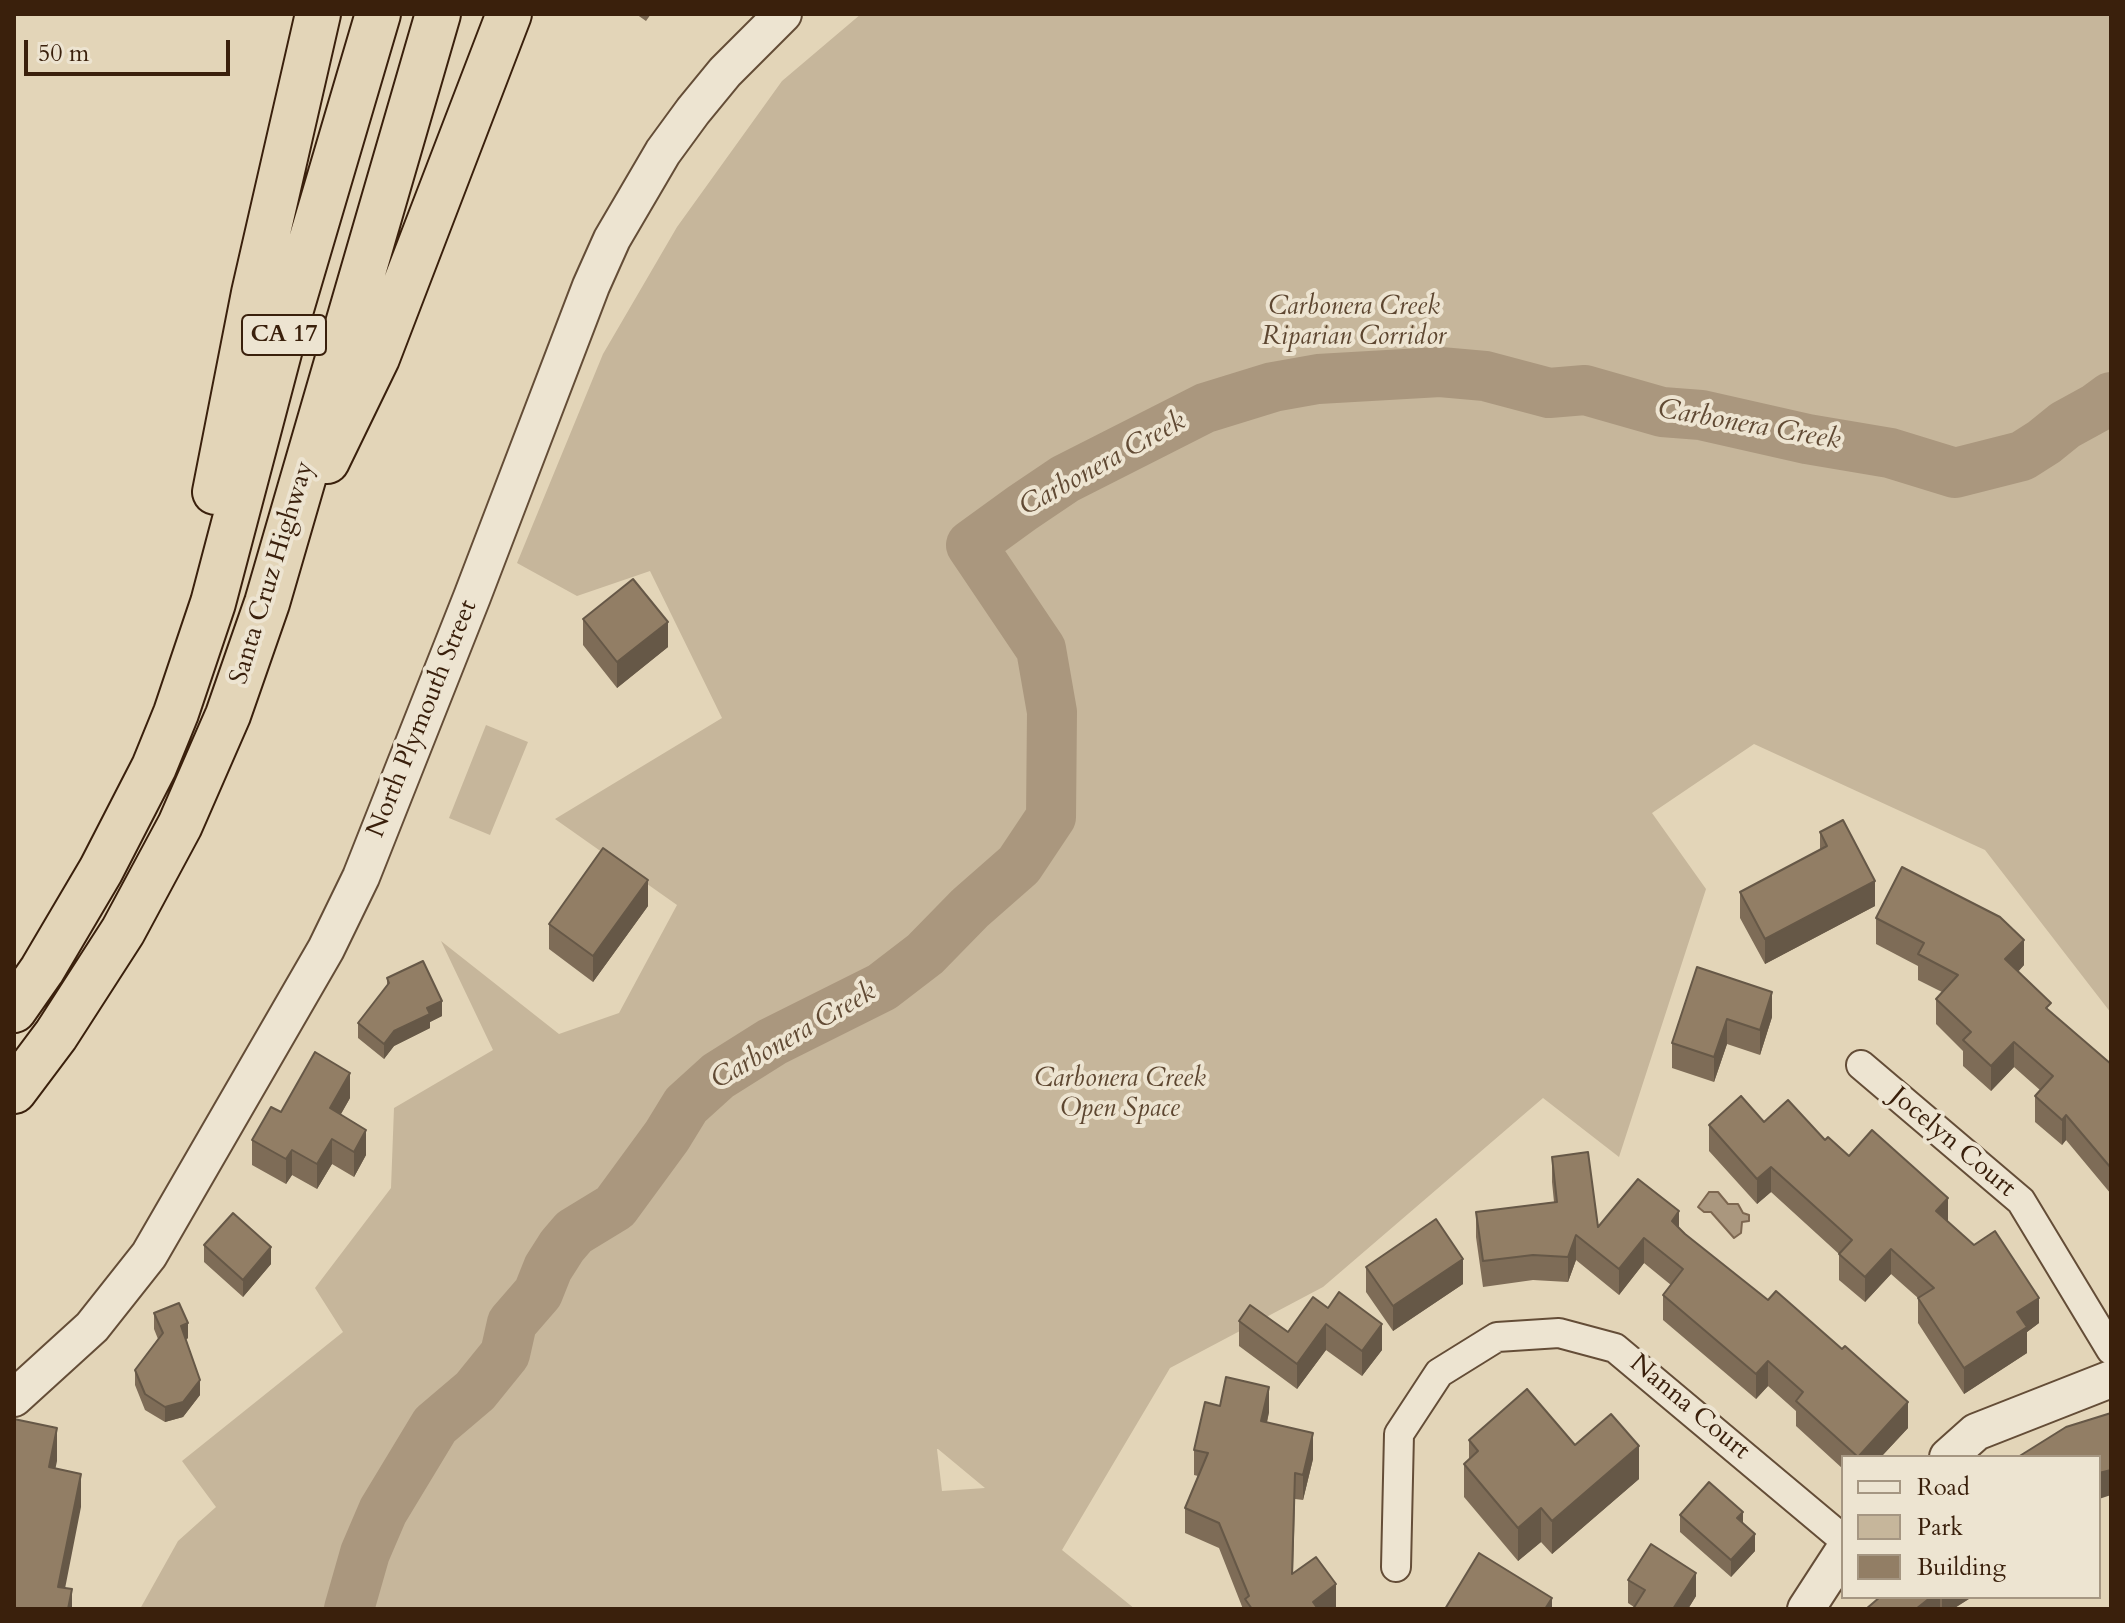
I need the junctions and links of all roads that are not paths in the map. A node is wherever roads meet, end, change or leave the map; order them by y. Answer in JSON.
{"nodes":[{"id":1,"x":318,"y":14,"type":"edge"},
{"id":2,"x":378,"y":14,"type":"edge"},
{"id":3,"x":438,"y":14,"type":"edge"},
{"id":4,"x":509,"y":14,"type":"edge"},
{"id":5,"x":783,"y":14,"type":"edge"},
{"id":6,"x":285,"y":542,"type":"junction"},
{"id":7,"x":195,"y":658,"type":"junction"},
{"id":8,"x":14,"y":1010,"type":"edge"},
{"id":9,"x":1861,"y":1065,"type":"dead end"},
{"id":10,"x":14,"y":1091,"type":"edge"},
{"id":11,"x":2111,"y":1350,"type":"edge"},
{"id":12,"x":2111,"y":1379,"type":"edge"},
{"id":13,"x":14,"y":1398,"type":"edge"},
{"id":14,"x":1950,"y":1455,"type":"edge"},
{"id":15,"x":1841,"y":1537,"type":"edge"},
{"id":16,"x":1841,"y":1555,"type":"edge"},
{"id":17,"x":1396,"y":1567,"type":"dead end"},
{"id":18,"x":1806,"y":1609,"type":"edge"}],
"edges":[{"from":1,"to":7,"type":"highway"},
{"from":2,"to":7,"type":"highway","name":"Santa Cruz Highway","number":"CA 17"},
{"from":3,"to":6,"type":"highway","name":"Santa Cruz Highway","number":"CA 17"},
{"from":4,"to":6,"type":"highway"},
{"from":5,"to":13,"type":"street","name":"North Plymouth Street"},
{"from":6,"to":10,"type":"highway","name":"Santa Cruz Highway","number":"CA 17"},
{"from":7,"to":8,"type":"highway","name":"Santa Cruz Highway","number":"CA 17"},
{"from":9,"to":11,"type":"street","name":"Jocelyn Court"},
{"from":12,"to":14,"type":"street"},
{"from":15,"to":17,"type":"street","name":"Nanna Court"},
{"from":16,"to":18,"type":"street"}]}
